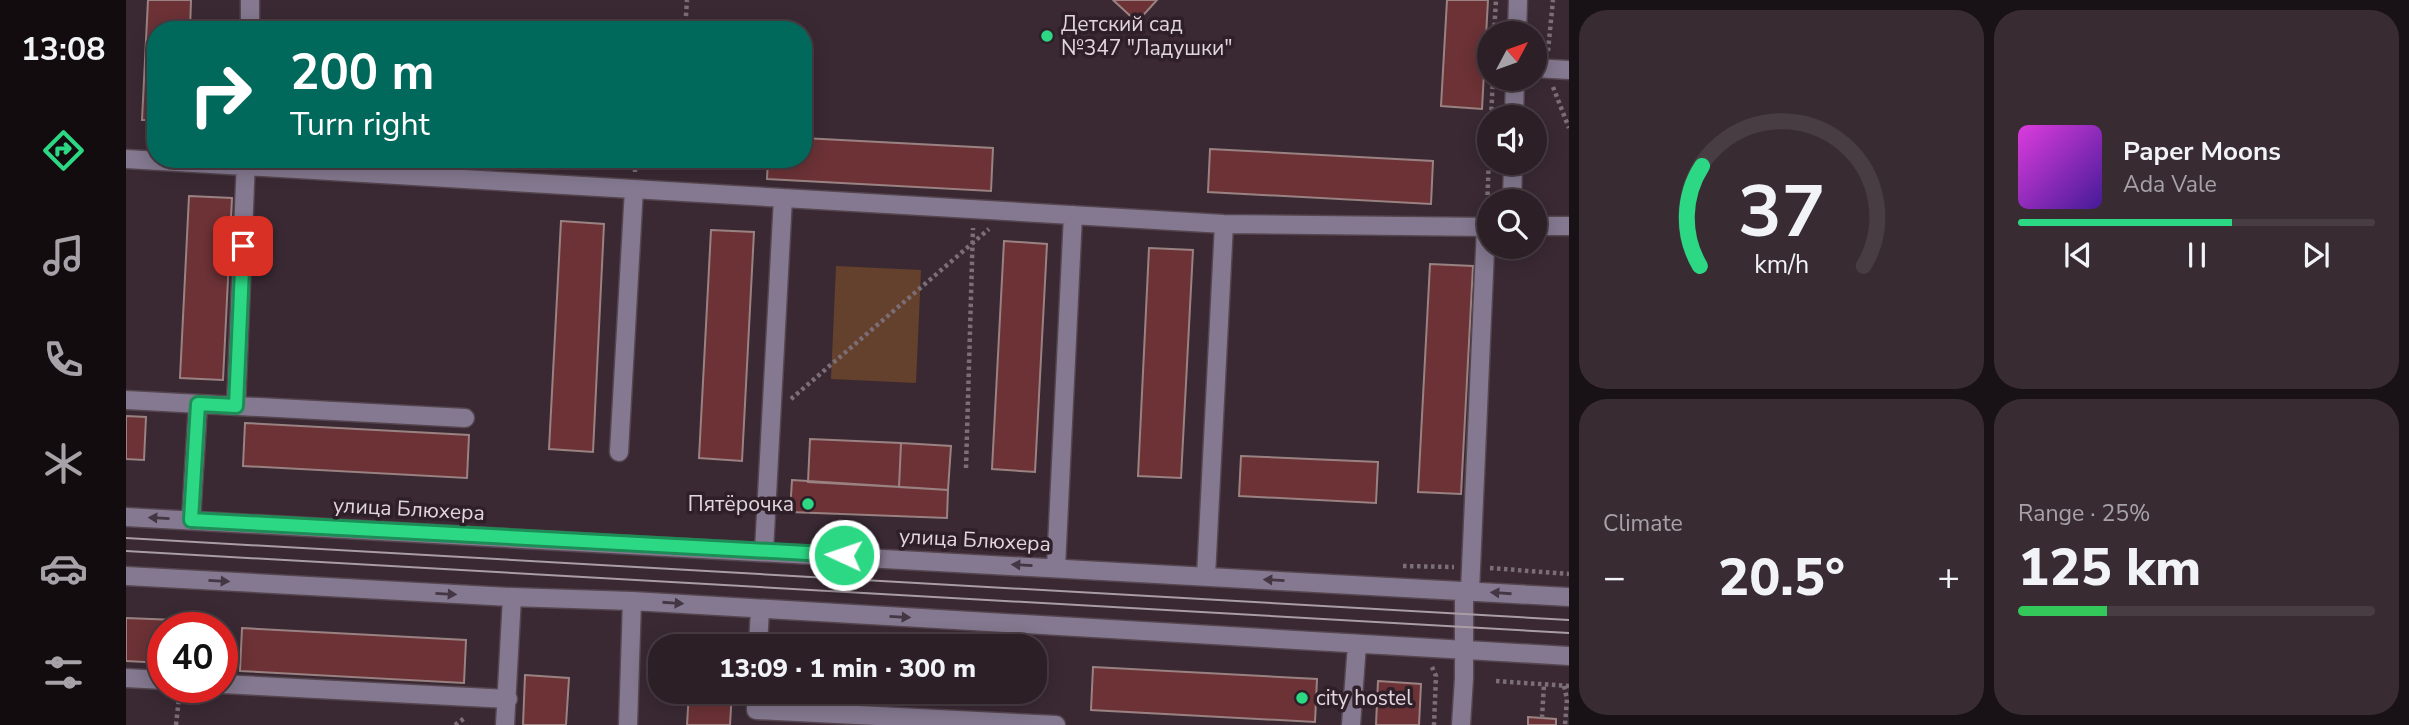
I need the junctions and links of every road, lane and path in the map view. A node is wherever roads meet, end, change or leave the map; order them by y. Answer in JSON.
{"nodes":[{"id":1,"x":250,"y":0,"type":"edge"},
{"id":2,"x":687,"y":0,"type":"edge"},
{"id":3,"x":1496,"y":0,"type":"edge"},
{"id":4,"x":1518,"y":0,"type":"edge"},
{"id":5,"x":250,"y":21,"type":"edge"},
{"id":6,"x":686,"y":21,"type":"edge"},
{"id":7,"x":1495,"y":21,"type":"edge"},
{"id":8,"x":1517,"y":21,"type":"edge"},
{"id":9,"x":1547,"y":69,"type":"edge"},
{"id":10,"x":1569,"y":70,"type":"edge"},
{"id":11,"x":126,"y":159,"type":"edge"},
{"id":12,"x":147,"y":160,"type":"edge"},
{"id":13,"x":246,"y":168,"type":"edge"},
{"id":14,"x":321,"y":168,"type":"edge"},
{"id":15,"x":634,"y":189,"type":"junction"},
{"id":16,"x":783,"y":198,"type":"junction"},
{"id":17,"x":973,"y":209,"type":"junction"},
{"id":18,"x":1011,"y":212,"type":"junction"},
{"id":19,"x":1073,"y":215,"type":"junction"},
{"id":20,"x":1224,"y":224,"type":"junction"},
{"id":21,"x":1547,"y":226,"type":"edge"},
{"id":22,"x":1569,"y":226,"type":"edge"},
{"id":23,"x":1477,"y":227,"type":"edge"},
{"id":24,"x":972,"y":242,"type":"junction"},
{"id":25,"x":1486,"y":259,"type":"edge"},
{"id":26,"x":126,"y":400,"type":"edge"},
{"id":27,"x":198,"y":404,"type":"junction"},
{"id":28,"x":236,"y":406,"type":"junction"},
{"id":29,"x":782,"y":406,"type":"dead end"},
{"id":30,"x":465,"y":418,"type":"dead end"},
{"id":31,"x":619,"y":452,"type":"dead end"},
{"id":32,"x":966,"y":467,"type":"dead end"},
{"id":33,"x":126,"y":517,"type":"edge"},
{"id":34,"x":191,"y":520,"type":"junction"},
{"id":35,"x":764,"y":551,"type":"junction"},
{"id":36,"x":1056,"y":567,"type":"junction"},
{"id":37,"x":126,"y":576,"type":"edge"},
{"id":38,"x":1206,"y":576,"type":"junction"},
{"id":39,"x":1467,"y":592,"type":"junction"},
{"id":40,"x":512,"y":597,"type":"junction"},
{"id":41,"x":1569,"y":597,"type":"edge"},
{"id":42,"x":632,"y":601,"type":"junction"},
{"id":43,"x":760,"y":609,"type":"junction"},
{"id":44,"x":759,"y":634,"type":"edge"},
{"id":45,"x":1357,"y":644,"type":"junction"},
{"id":46,"x":1464,"y":651,"type":"junction"},
{"id":47,"x":1569,"y":656,"type":"edge"},
{"id":48,"x":1426,"y":657,"type":"dead end"},
{"id":49,"x":126,"y":678,"type":"edge"},
{"id":50,"x":147,"y":679,"type":"edge"},
{"id":51,"x":1496,"y":681,"type":"dead end"},
{"id":52,"x":1544,"y":684,"type":"junction"},
{"id":53,"x":238,"y":685,"type":"edge"},
{"id":54,"x":1566,"y":686,"type":"edge"},
{"id":55,"x":508,"y":699,"type":"junction"},
{"id":56,"x":178,"y":703,"type":"edge"},
{"id":57,"x":756,"y":718,"type":"edge"},
{"id":58,"x":1542,"y":718,"type":"dead end"},
{"id":59,"x":176,"y":725,"type":"edge"},
{"id":60,"x":505,"y":725,"type":"edge"},
{"id":61,"x":628,"y":725,"type":"edge"},
{"id":62,"x":1056,"y":725,"type":"edge"},
{"id":63,"x":1352,"y":725,"type":"edge"},
{"id":64,"x":1434,"y":725,"type":"edge"},
{"id":65,"x":1461,"y":725,"type":"edge"},
{"id":66,"x":1565,"y":725,"type":"edge"}],
"edges":[{"from":1,"to":5,"type":"street"},
{"from":2,"to":6,"type":"path"},
{"from":3,"to":7,"type":"path"},
{"from":4,"to":8,"type":"street"},
{"from":9,"to":10,"type":"street"},
{"from":11,"to":12,"type":"street"},
{"from":13,"to":28,"type":"street"},
{"from":14,"to":15,"type":"street"},
{"from":15,"to":16,"type":"street"},
{"from":15,"to":31,"type":"street"},
{"from":16,"to":17,"type":"street"},
{"from":16,"to":35,"type":"street"},
{"from":17,"to":18,"type":"street"},
{"from":17,"to":24,"type":"path"},
{"from":18,"to":19,"type":"street"},
{"from":18,"to":24,"type":"path"},
{"from":19,"to":20,"type":"street"},
{"from":19,"to":36,"type":"street"},
{"from":20,"to":23,"type":"street"},
{"from":20,"to":38,"type":"street"},
{"from":21,"to":22,"type":"street"},
{"from":24,"to":29,"type":"path"},
{"from":24,"to":32,"type":"path"},
{"from":25,"to":39,"type":"street"},
{"from":26,"to":27,"type":"street"},
{"from":27,"to":28,"type":"street"},
{"from":27,"to":34,"type":"street"},
{"from":28,"to":30,"type":"street"},
{"from":34,"to":33,"type":"street","name":"улица Блюхера","one_way":true},
{"from":34,"to":35,"type":"street","name":"улица Блюхера"},
{"from":36,"to":35,"type":"street","name":"улица Блюхера","one_way":true},
{"from":36,"to":38,"type":"street","name":"улица Блюхера"},
{"from":37,"to":40,"type":"street","one_way":true},
{"from":39,"to":38,"type":"street","name":"улица Блюхера","one_way":true},
{"from":41,"to":39,"type":"street","name":"улица Блюхера","one_way":true},
{"from":39,"to":46,"type":"street"},
{"from":40,"to":42,"type":"street"},
{"from":40,"to":55,"type":"street"},
{"from":42,"to":43,"type":"street","one_way":true},
{"from":42,"to":61,"type":"street"},
{"from":43,"to":44,"type":"street"},
{"from":43,"to":45,"type":"street","one_way":true},
{"from":45,"to":46,"type":"street"},
{"from":45,"to":63,"type":"street"},
{"from":46,"to":47,"type":"street"},
{"from":46,"to":65,"type":"street"},
{"from":48,"to":64,"type":"path"},
{"from":49,"to":50,"type":"street"},
{"from":51,"to":52,"type":"path"},
{"from":52,"to":54,"type":"path"},
{"from":52,"to":58,"type":"path"},
{"from":53,"to":55,"type":"street"},
{"from":54,"to":66,"type":"path"},
{"from":55,"to":60,"type":"street"},
{"from":56,"to":59,"type":"path"},
{"from":57,"to":62,"type":"street"}]}
